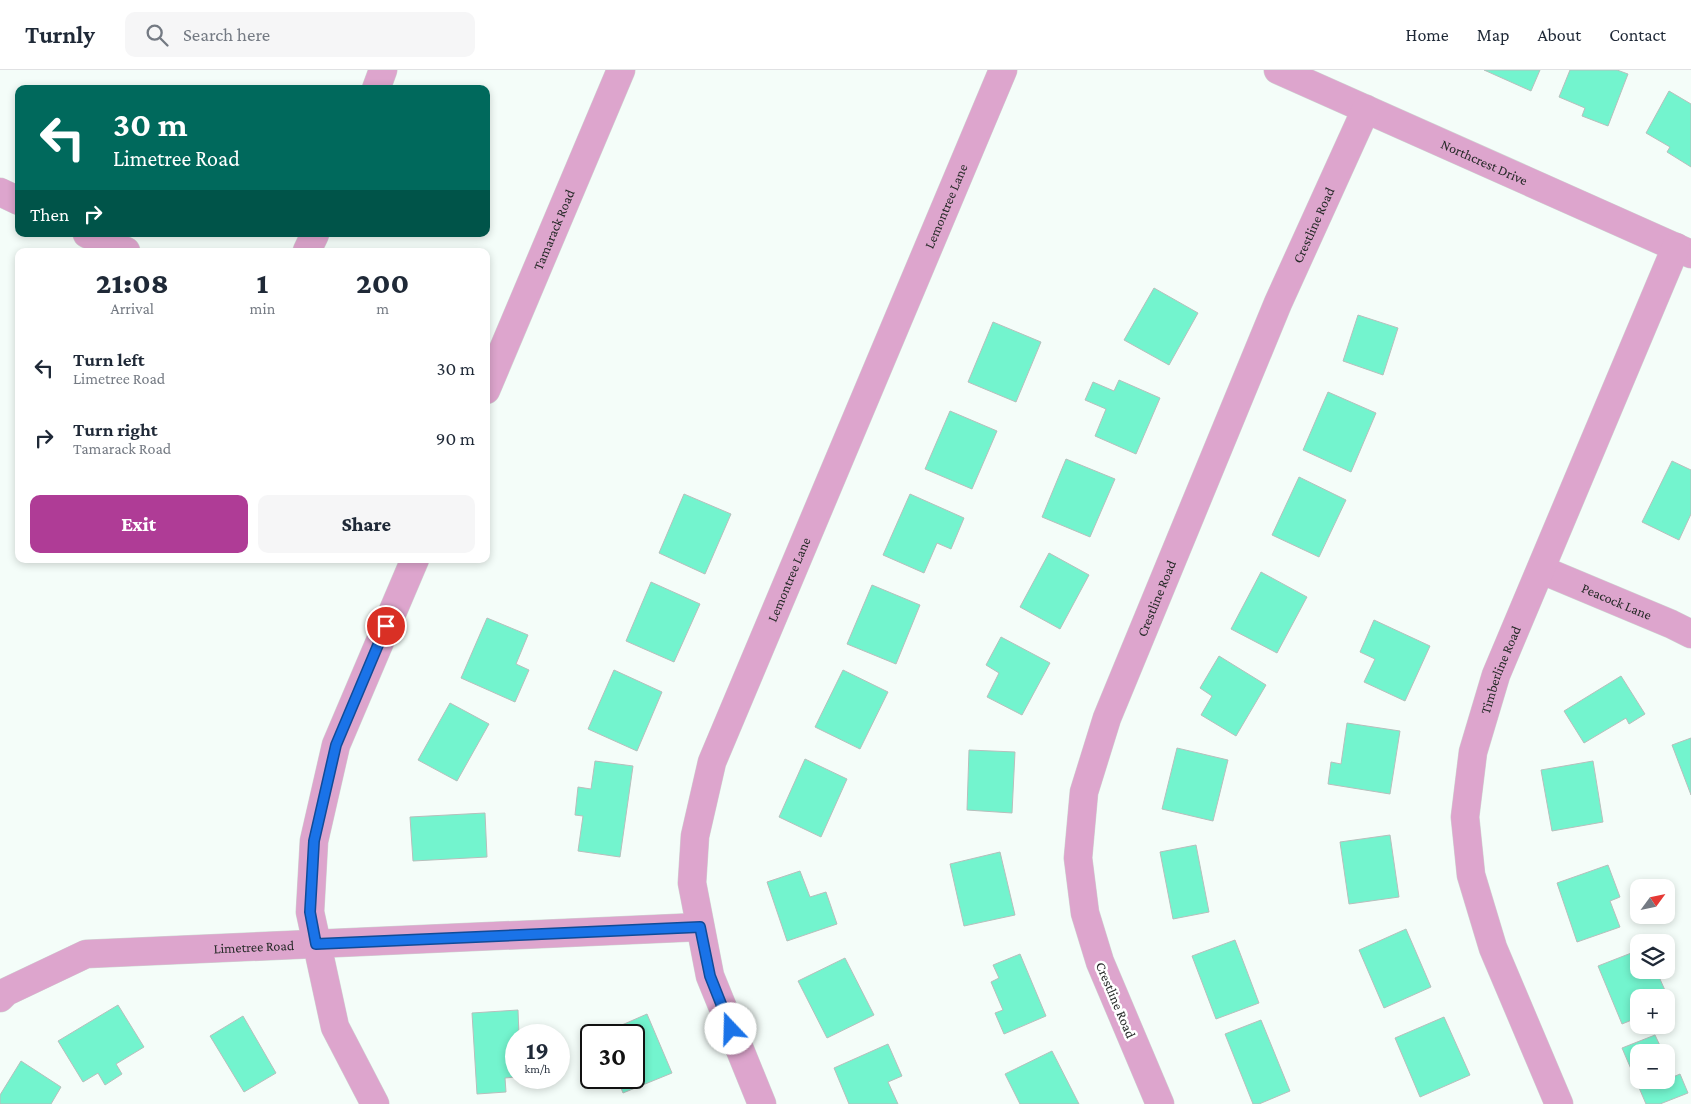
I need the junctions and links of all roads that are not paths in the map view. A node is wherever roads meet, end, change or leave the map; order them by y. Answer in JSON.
{"nodes":[{"id":1,"x":383,"y":70,"type":"edge"},
{"id":2,"x":621,"y":70,"type":"edge"},
{"id":3,"x":1003,"y":70,"type":"edge"},
{"id":4,"x":1278,"y":70,"type":"edge"},
{"id":5,"x":377,"y":85,"type":"edge"},
{"id":6,"x":1366,"y":109,"type":"junction"},
{"id":7,"x":0,"y":192,"type":"edge"},
{"id":8,"x":15,"y":199,"type":"edge"},
{"id":9,"x":94,"y":237,"type":"edge"},
{"id":10,"x":119,"y":248,"type":"edge"},
{"id":11,"x":1684,"y":251,"type":"edge"},
{"id":12,"x":490,"y":381,"type":"edge"},
{"id":13,"x":413,"y":563,"type":"edge"},
{"id":14,"x":1542,"y":570,"type":"junction"},
{"id":15,"x":1691,"y":634,"type":"edge"},
{"id":16,"x":700,"y":927,"type":"junction"},
{"id":17,"x":316,"y":944,"type":"junction"},
{"id":18,"x":2,"y":991,"type":"edge"},
{"id":19,"x":375,"y":1104,"type":"edge"},
{"id":20,"x":762,"y":1104,"type":"edge"},
{"id":21,"x":1160,"y":1104,"type":"edge"},
{"id":22,"x":1560,"y":1104,"type":"edge"}],
"edges":[{"from":1,"to":5,"type":"street"},
{"from":2,"to":12,"type":"street","name":"Tamarack Road"},
{"from":3,"to":16,"type":"street","name":"Lemontree Lane"},
{"from":4,"to":6,"type":"street","name":"Northcrest Drive"},
{"from":6,"to":11,"type":"street","name":"Northcrest Drive"},
{"from":6,"to":21,"type":"street","name":"Crestline Road"},
{"from":7,"to":8,"type":"street"},
{"from":9,"to":10,"type":"street"},
{"from":11,"to":14,"type":"street","name":"Timberline Road"},
{"from":13,"to":17,"type":"street"},
{"from":14,"to":15,"type":"street","name":"Peacock Lane"},
{"from":14,"to":22,"type":"street","name":"Timberline Road"},
{"from":16,"to":17,"type":"street","name":"Limetree Road"},
{"from":16,"to":20,"type":"street","name":"Lemontree Lane"},
{"from":17,"to":18,"type":"street","name":"Limetree Road"},
{"from":17,"to":19,"type":"street"}]}
